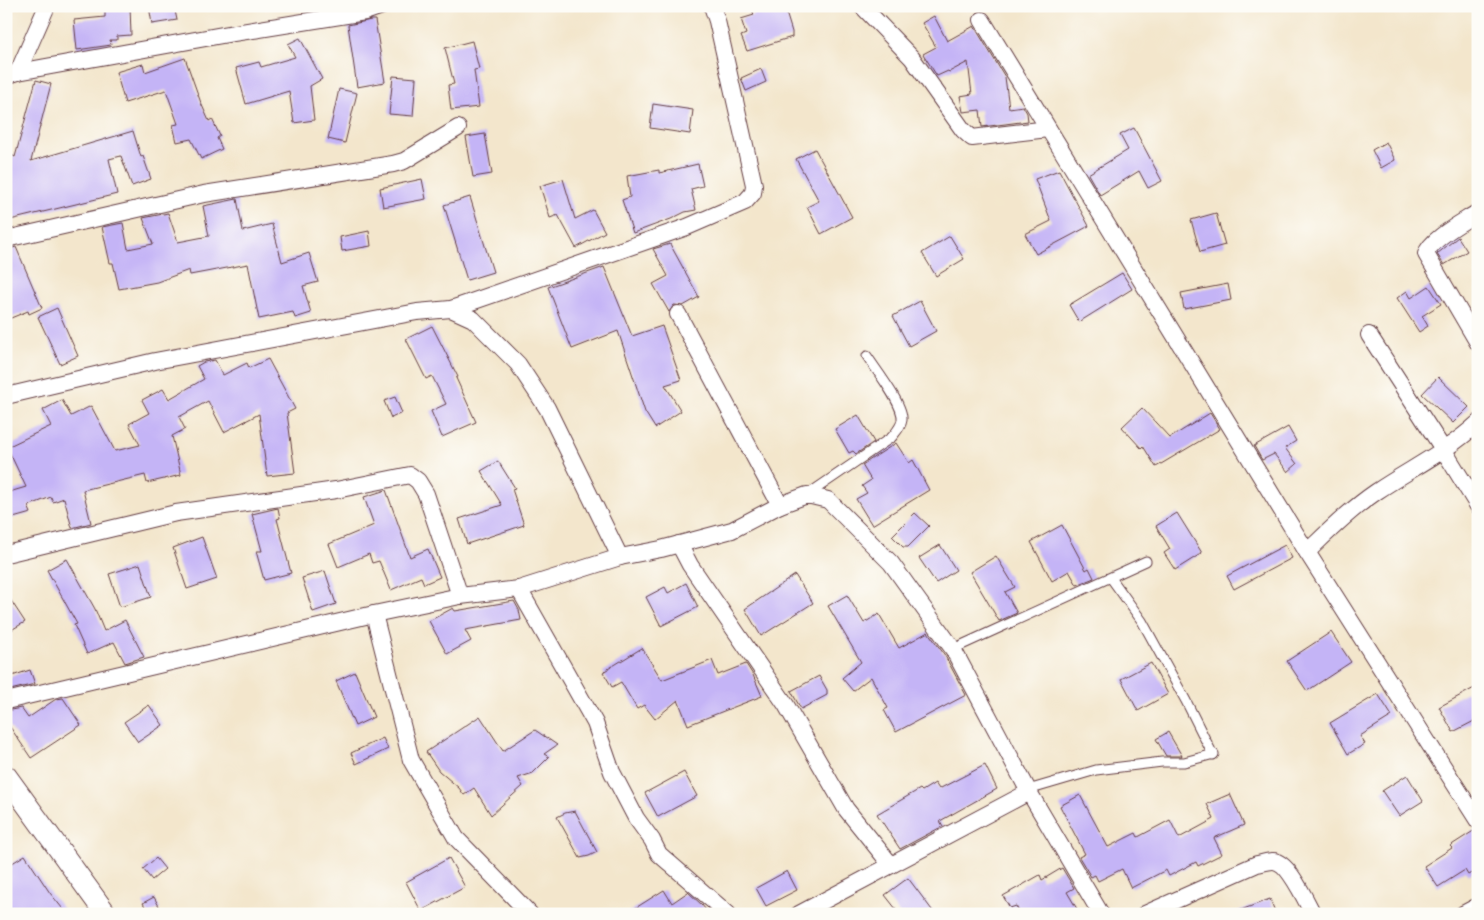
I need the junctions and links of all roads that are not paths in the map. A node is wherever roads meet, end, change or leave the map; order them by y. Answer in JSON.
{"nodes":[{"id":1,"x":47,"y":6,"type":"edge"},
{"id":2,"x":382,"y":6,"type":"edge"},
{"id":3,"x":712,"y":6,"type":"edge"},
{"id":4,"x":862,"y":6,"type":"edge"},
{"id":5,"x":982,"y":20,"type":"dead end"},
{"id":6,"x":12,"y":74,"type":"edge"},
{"id":7,"x":458,"y":128,"type":"dead end"},
{"id":8,"x":1048,"y":128,"type":"junction"},
{"id":9,"x":1478,"y":212,"type":"edge"},
{"id":10,"x":6,"y":239,"type":"edge"},
{"id":11,"x":451,"y":309,"type":"junction"},
{"id":12,"x":678,"y":314,"type":"dead end"},
{"id":13,"x":1369,"y":335,"type":"dead end"},
{"id":14,"x":1478,"y":343,"type":"edge"},
{"id":15,"x":867,"y":356,"type":"dead end"},
{"id":16,"x":6,"y":396,"type":"edge"},
{"id":17,"x":1478,"y":423,"type":"edge"},
{"id":18,"x":1443,"y":449,"type":"junction"},
{"id":19,"x":807,"y":495,"type":"junction"},
{"id":20,"x":780,"y":505,"type":"junction"},
{"id":21,"x":1478,"y":506,"type":"edge"},
{"id":22,"x":679,"y":544,"type":"junction"},
{"id":23,"x":1307,"y":552,"type":"junction"},
{"id":24,"x":6,"y":554,"type":"edge"},
{"id":25,"x":620,"y":557,"type":"junction"},
{"id":26,"x":1146,"y":561,"type":"dead end"},
{"id":27,"x":1111,"y":578,"type":"junction"},
{"id":28,"x":519,"y":589,"type":"junction"},
{"id":29,"x":460,"y":596,"type":"junction"},
{"id":30,"x":374,"y":614,"type":"junction"},
{"id":31,"x":953,"y":649,"type":"junction"},
{"id":32,"x":6,"y":701,"type":"edge"},
{"id":33,"x":6,"y":776,"type":"edge"},
{"id":34,"x":1028,"y":791,"type":"junction"},
{"id":35,"x":1478,"y":821,"type":"edge"},
{"id":36,"x":891,"y":865,"type":"junction"},
{"id":37,"x":1478,"y":906,"type":"edge"},
{"id":38,"x":106,"y":914,"type":"edge"},
{"id":39,"x":530,"y":914,"type":"edge"},
{"id":40,"x":728,"y":914,"type":"edge"},
{"id":41,"x":799,"y":914,"type":"edge"},
{"id":42,"x":1101,"y":914,"type":"edge"},
{"id":43,"x":1145,"y":914,"type":"edge"},
{"id":44,"x":1313,"y":914,"type":"edge"},
{"id":45,"x":1463,"y":914,"type":"edge"}],
"edges":[{"from":1,"to":6,"type":"street"},
{"from":2,"to":6,"type":"street"},
{"from":3,"to":11,"type":"street"},
{"from":4,"to":8,"type":"street"},
{"from":5,"to":8,"type":"street"},
{"from":7,"to":10,"type":"street"},
{"from":8,"to":23,"type":"street"},
{"from":9,"to":14,"type":"street"},
{"from":11,"to":16,"type":"street"},
{"from":11,"to":25,"type":"street"},
{"from":12,"to":20,"type":"street"},
{"from":13,"to":18,"type":"street"},
{"from":15,"to":19,"type":"lane"},
{"from":17,"to":18,"type":"street"},
{"from":18,"to":21,"type":"street"},
{"from":18,"to":23,"type":"street"},
{"from":19,"to":20,"type":"street"},
{"from":19,"to":31,"type":"street"},
{"from":20,"to":22,"type":"street"},
{"from":22,"to":25,"type":"street"},
{"from":22,"to":36,"type":"street"},
{"from":23,"to":35,"type":"street"},
{"from":24,"to":29,"type":"street"},
{"from":25,"to":28,"type":"street"},
{"from":26,"to":27,"type":"lane"},
{"from":27,"to":31,"type":"lane"},
{"from":27,"to":34,"type":"lane"},
{"from":28,"to":29,"type":"street"},
{"from":28,"to":40,"type":"street"},
{"from":29,"to":30,"type":"street"},
{"from":30,"to":32,"type":"street"},
{"from":30,"to":39,"type":"street"},
{"from":31,"to":34,"type":"street"},
{"from":33,"to":38,"type":"street"},
{"from":34,"to":36,"type":"street"},
{"from":34,"to":42,"type":"street"},
{"from":36,"to":41,"type":"street"},
{"from":37,"to":45,"type":"street"},
{"from":43,"to":44,"type":"street"}]}
